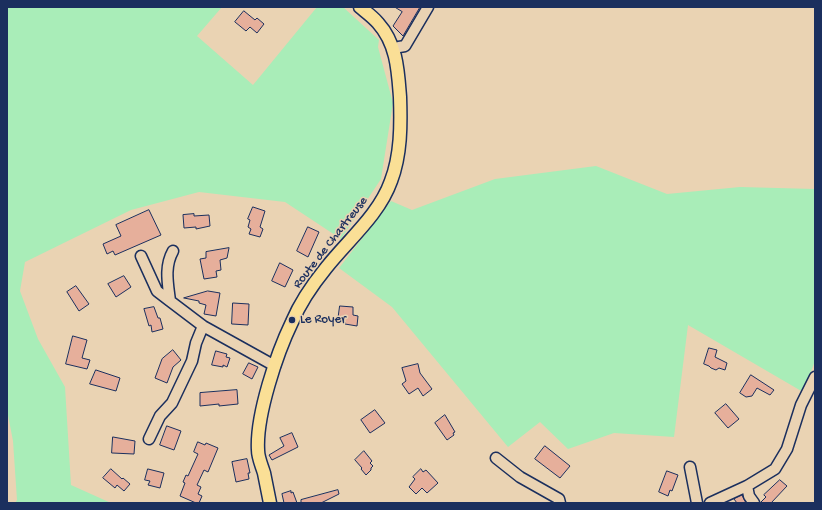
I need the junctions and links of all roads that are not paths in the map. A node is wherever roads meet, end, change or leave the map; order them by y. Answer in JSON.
{"nodes":[{"id":1,"x":360,"y":7,"type":"edge"},
{"id":2,"x":428,"y":7,"type":"edge"},
{"id":3,"x":394,"y":50,"type":"junction"},
{"id":4,"x":172,"y":252,"type":"dead end"},
{"id":5,"x":141,"y":256,"type":"dead end"},
{"id":6,"x":170,"y":301,"type":"junction"},
{"id":7,"x":203,"y":326,"type":"junction"},
{"id":8,"x":275,"y":366,"type":"junction"},
{"id":9,"x":815,"y":377,"type":"edge"},
{"id":10,"x":149,"y":439,"type":"dead end"},
{"id":11,"x":496,"y":458,"type":"dead end"},
{"id":12,"x":690,"y":467,"type":"dead end"},
{"id":13,"x":747,"y":486,"type":"junction"},
{"id":14,"x":270,"y":503,"type":"edge"},
{"id":15,"x":560,"y":503,"type":"edge"},
{"id":16,"x":697,"y":503,"type":"edge"},
{"id":17,"x":710,"y":503,"type":"edge"},
{"id":18,"x":754,"y":503,"type":"edge"}],
"edges":[{"from":1,"to":3,"type":"main road","name":"Route de Chartreuse"},
{"from":2,"to":3,"type":"street"},
{"from":3,"to":8,"type":"main road","name":"Route de Chartreuse"},
{"from":4,"to":6,"type":"street"},
{"from":5,"to":6,"type":"street"},
{"from":6,"to":7,"type":"street"},
{"from":7,"to":8,"type":"street"},
{"from":7,"to":10,"type":"street"},
{"from":8,"to":14,"type":"main road","name":"Route de Chartreuse"},
{"from":9,"to":13,"type":"street"},
{"from":11,"to":15,"type":"street"},
{"from":12,"to":16,"type":"street"},
{"from":13,"to":17,"type":"street"},
{"from":13,"to":18,"type":"street"}]}
